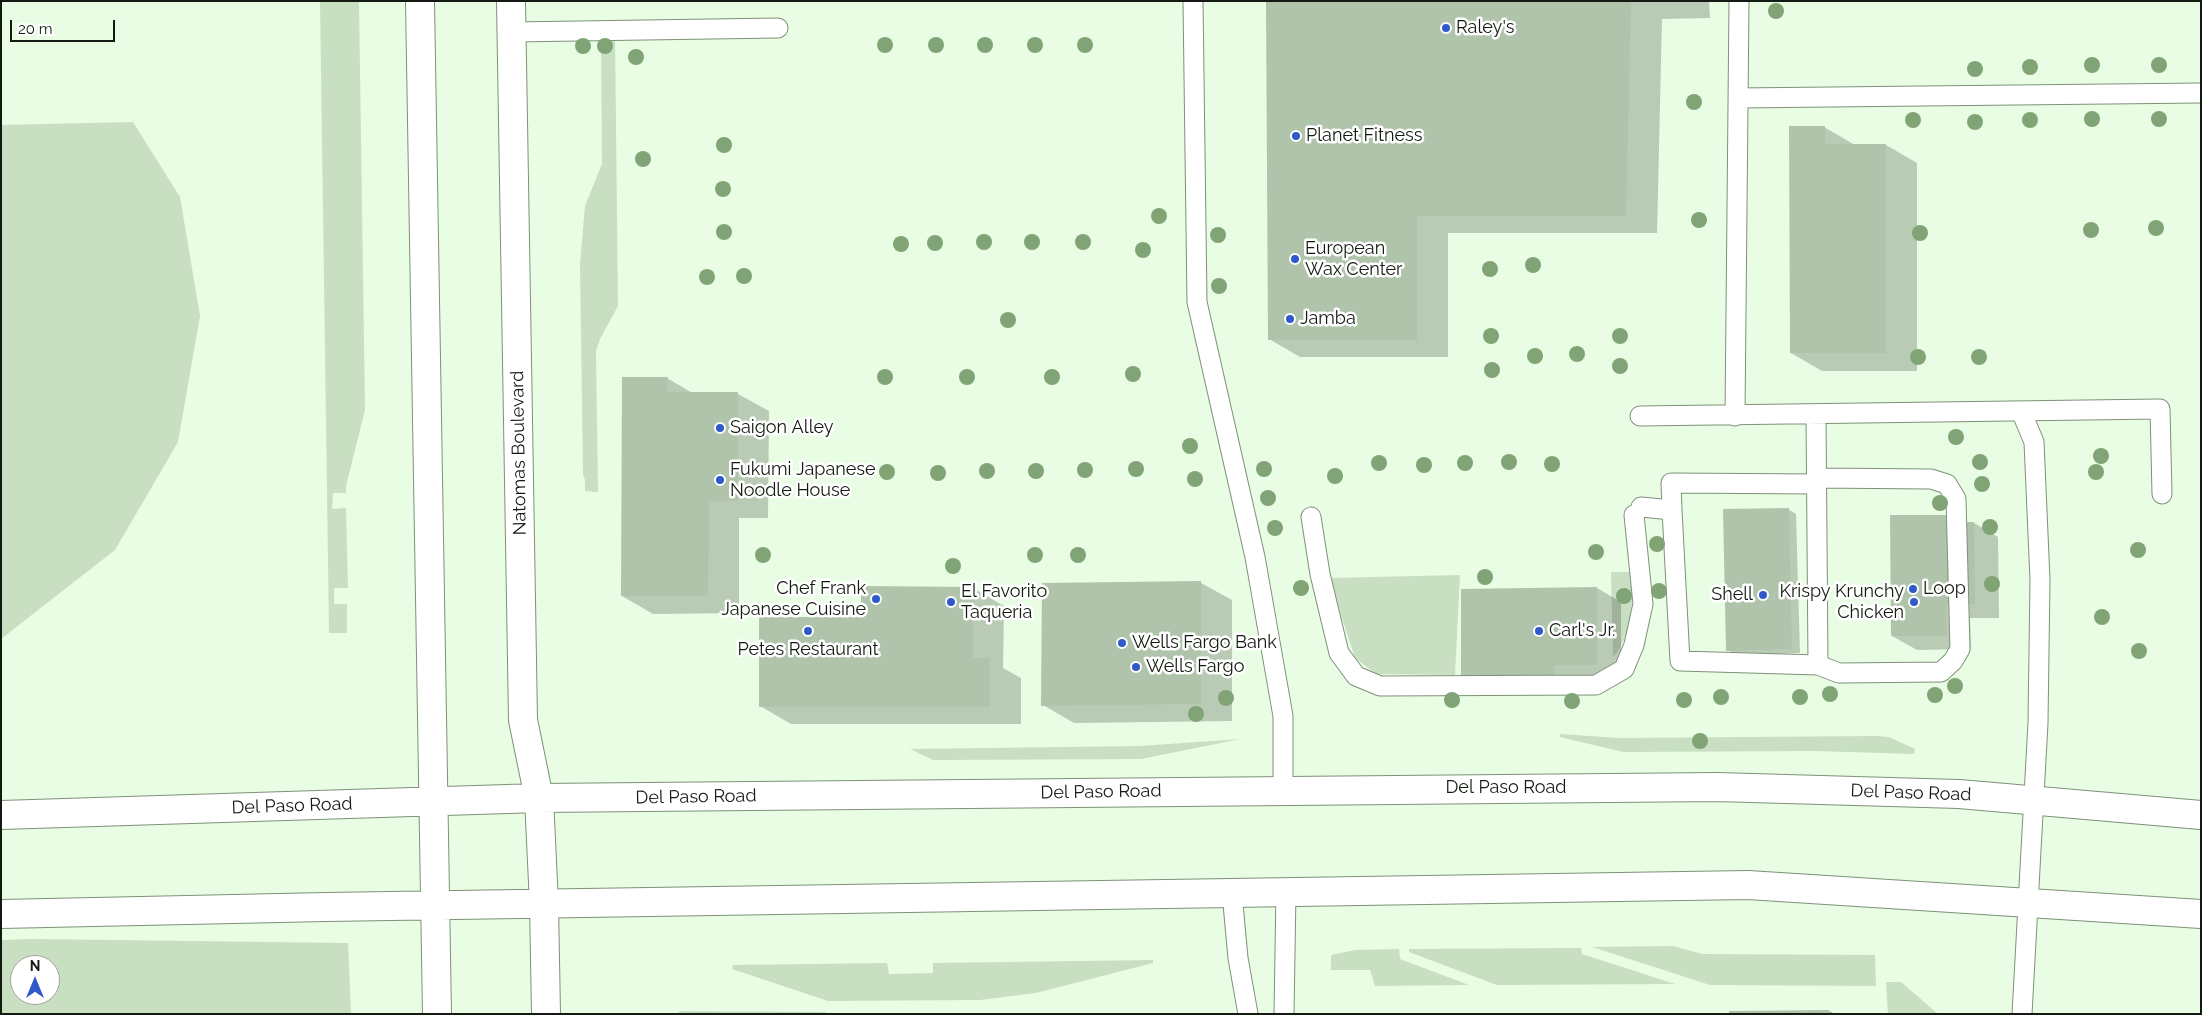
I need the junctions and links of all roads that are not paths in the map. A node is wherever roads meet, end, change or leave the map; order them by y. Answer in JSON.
{"nodes":[{"id":1,"x":420,"y":1,"type":"edge"},
{"id":2,"x":511,"y":1,"type":"edge"},
{"id":3,"x":1193,"y":1,"type":"edge"},
{"id":4,"x":1739,"y":1,"type":"edge"},
{"id":5,"x":778,"y":28,"type":"dead end"},
{"id":6,"x":512,"y":32,"type":"junction"},
{"id":7,"x":2201,"y":93,"type":"edge"},
{"id":8,"x":1738,"y":98,"type":"junction"},
{"id":9,"x":2021,"y":412,"type":"junction"},
{"id":10,"x":1816,"y":415,"type":"junction"},
{"id":11,"x":1640,"y":416,"type":"dead end"},
{"id":12,"x":1735,"y":416,"type":"junction"},
{"id":13,"x":1817,"y":481,"type":"junction"},
{"id":14,"x":2162,"y":494,"type":"dead end"},
{"id":15,"x":1672,"y":510,"type":"junction"},
{"id":16,"x":1311,"y":517,"type":"dead end"},
{"id":17,"x":1818,"y":665,"type":"junction"},
{"id":18,"x":1283,"y":790,"type":"junction"},
{"id":19,"x":539,"y":798,"type":"junction"},
{"id":20,"x":2033,"y":800,"type":"junction"},
{"id":21,"x":435,"y":801,"type":"junction"},
{"id":22,"x":1,"y":815,"type":"edge"},
{"id":23,"x":2201,"y":815,"type":"edge"},
{"id":24,"x":1286,"y":891,"type":"junction"},
{"id":25,"x":1232,"y":893,"type":"junction"},
{"id":26,"x":2027,"y":901,"type":"junction"},
{"id":27,"x":544,"y":904,"type":"junction"},
{"id":28,"x":435,"y":905,"type":"junction"},
{"id":29,"x":1,"y":914,"type":"edge"},
{"id":30,"x":2201,"y":914,"type":"edge"},
{"id":31,"x":437,"y":1014,"type":"edge"},
{"id":32,"x":546,"y":1014,"type":"edge"},
{"id":33,"x":1248,"y":1014,"type":"edge"},
{"id":34,"x":1284,"y":1014,"type":"edge"},
{"id":35,"x":2022,"y":1014,"type":"edge"}],
"edges":[{"from":1,"to":21,"type":"main road"},
{"from":2,"to":6,"type":"main road","name":"Natomas Boulevard"},
{"from":3,"to":18,"type":"lane"},
{"from":4,"to":8,"type":"lane"},
{"from":5,"to":6,"type":"lane"},
{"from":6,"to":19,"type":"main road","name":"Natomas Boulevard"},
{"from":7,"to":8,"type":"lane"},
{"from":8,"to":12,"type":"lane"},
{"from":9,"to":10,"type":"lane"},
{"from":9,"to":14,"type":"lane"},
{"from":9,"to":20,"type":"lane"},
{"from":10,"to":12,"type":"lane"},
{"from":10,"to":13,"type":"lane"},
{"from":11,"to":12,"type":"lane"},
{"from":13,"to":15,"type":"lane"},
{"from":13,"to":17,"type":"lane"},
{"from":13,"to":17,"type":"lane"},
{"from":15,"to":16,"type":"lane"},
{"from":15,"to":17,"type":"lane"},
{"from":18,"to":19,"type":"main road","name":"Del Paso Road"},
{"from":18,"to":20,"type":"main road","name":"Del Paso Road"},
{"from":19,"to":21,"type":"main road","name":"Del Paso Road"},
{"from":19,"to":27,"type":"main road","name":"Natomas Boulevard"},
{"from":20,"to":23,"type":"main road","name":"Del Paso Road"},
{"from":20,"to":26,"type":"lane"},
{"from":21,"to":22,"type":"main road","name":"Del Paso Road"},
{"from":21,"to":28,"type":"main road"},
{"from":24,"to":25,"type":"main road"},
{"from":24,"to":26,"type":"main road"},
{"from":24,"to":34,"type":"lane"},
{"from":25,"to":27,"type":"main road"},
{"from":25,"to":33,"type":"lane"},
{"from":26,"to":30,"type":"main road"},
{"from":26,"to":35,"type":"lane"},
{"from":27,"to":28,"type":"main road"},
{"from":27,"to":32,"type":"main road","name":"Natomas Boulevard"},
{"from":28,"to":29,"type":"main road"},
{"from":28,"to":31,"type":"main road"}]}
